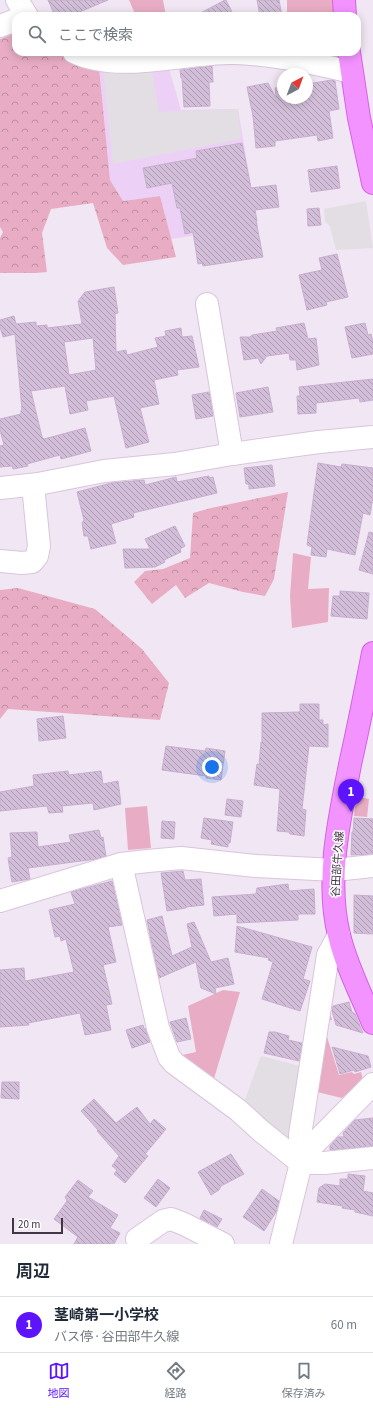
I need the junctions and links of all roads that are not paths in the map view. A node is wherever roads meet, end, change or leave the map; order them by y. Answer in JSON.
{"nodes":[{"id":1,"x":17,"y":0,"type":"edge"},
{"id":2,"x":344,"y":0,"type":"edge"},
{"id":3,"x":24,"y":12,"type":"edge"},
{"id":4,"x":345,"y":12,"type":"edge"},
{"id":5,"x":12,"y":22,"type":"edge"},
{"id":6,"x":0,"y":26,"type":"edge"},
{"id":7,"x":84,"y":56,"type":"edge"},
{"id":8,"x":187,"y":56,"type":"edge"},
{"id":9,"x":266,"y":56,"type":"edge"},
{"id":10,"x":350,"y":62,"type":"edge"},
{"id":11,"x":366,"y":117,"type":"edge"},
{"id":12,"x":373,"y":182,"type":"edge"},
{"id":13,"x":207,"y":304,"type":"dead end"},
{"id":14,"x":373,"y":437,"type":"edge"},
{"id":15,"x":232,"y":454,"type":"junction"},
{"id":16,"x":33,"y":485,"type":"junction"},
{"id":17,"x":0,"y":488,"type":"edge"},
{"id":18,"x":0,"y":561,"type":"edge"},
{"id":19,"x":373,"y":653,"type":"edge"},
{"id":20,"x":121,"y":864,"type":"junction"},
{"id":21,"x":373,"y":866,"type":"edge"},
{"id":22,"x":335,"y":870,"type":"junction"},
{"id":23,"x":0,"y":901,"type":"edge"},
{"id":24,"x":339,"y":935,"type":"junction"},
{"id":25,"x":373,"y":1023,"type":"edge"},
{"id":26,"x":373,"y":1084,"type":"edge"},
{"id":27,"x":373,"y":1158,"type":"edge"},
{"id":28,"x":301,"y":1163,"type":"junction"},
{"id":29,"x":137,"y":1240,"type":"dead end"},
{"id":30,"x":223,"y":1244,"type":"edge"},
{"id":31,"x":281,"y":1244,"type":"edge"}],
"edges":[{"from":1,"to":3,"type":"street"},
{"from":2,"to":4,"type":"main road"},
{"from":5,"to":6,"type":"street"},
{"from":7,"to":8,"type":"street"},
{"from":9,"to":10,"type":"street"},
{"from":10,"to":11,"type":"main road"},
{"from":11,"to":12,"type":"main road"},
{"from":13,"to":15,"type":"street"},
{"from":14,"to":15,"type":"street"},
{"from":15,"to":16,"type":"street"},
{"from":16,"to":17,"type":"street"},
{"from":16,"to":18,"type":"street"},
{"from":19,"to":22,"type":"main road","name":"谷田部牛久線"},
{"from":20,"to":22,"type":"street"},
{"from":20,"to":23,"type":"street"},
{"from":20,"to":28,"type":"street"},
{"from":21,"to":22,"type":"street"},
{"from":22,"to":24,"type":"main road","name":"谷田部牛久線"},
{"from":24,"to":25,"type":"main road","name":"谷田部牛久線"},
{"from":24,"to":28,"type":"street"},
{"from":26,"to":28,"type":"street"},
{"from":27,"to":28,"type":"street"},
{"from":28,"to":31,"type":"street"},
{"from":29,"to":30,"type":"street"}]}
